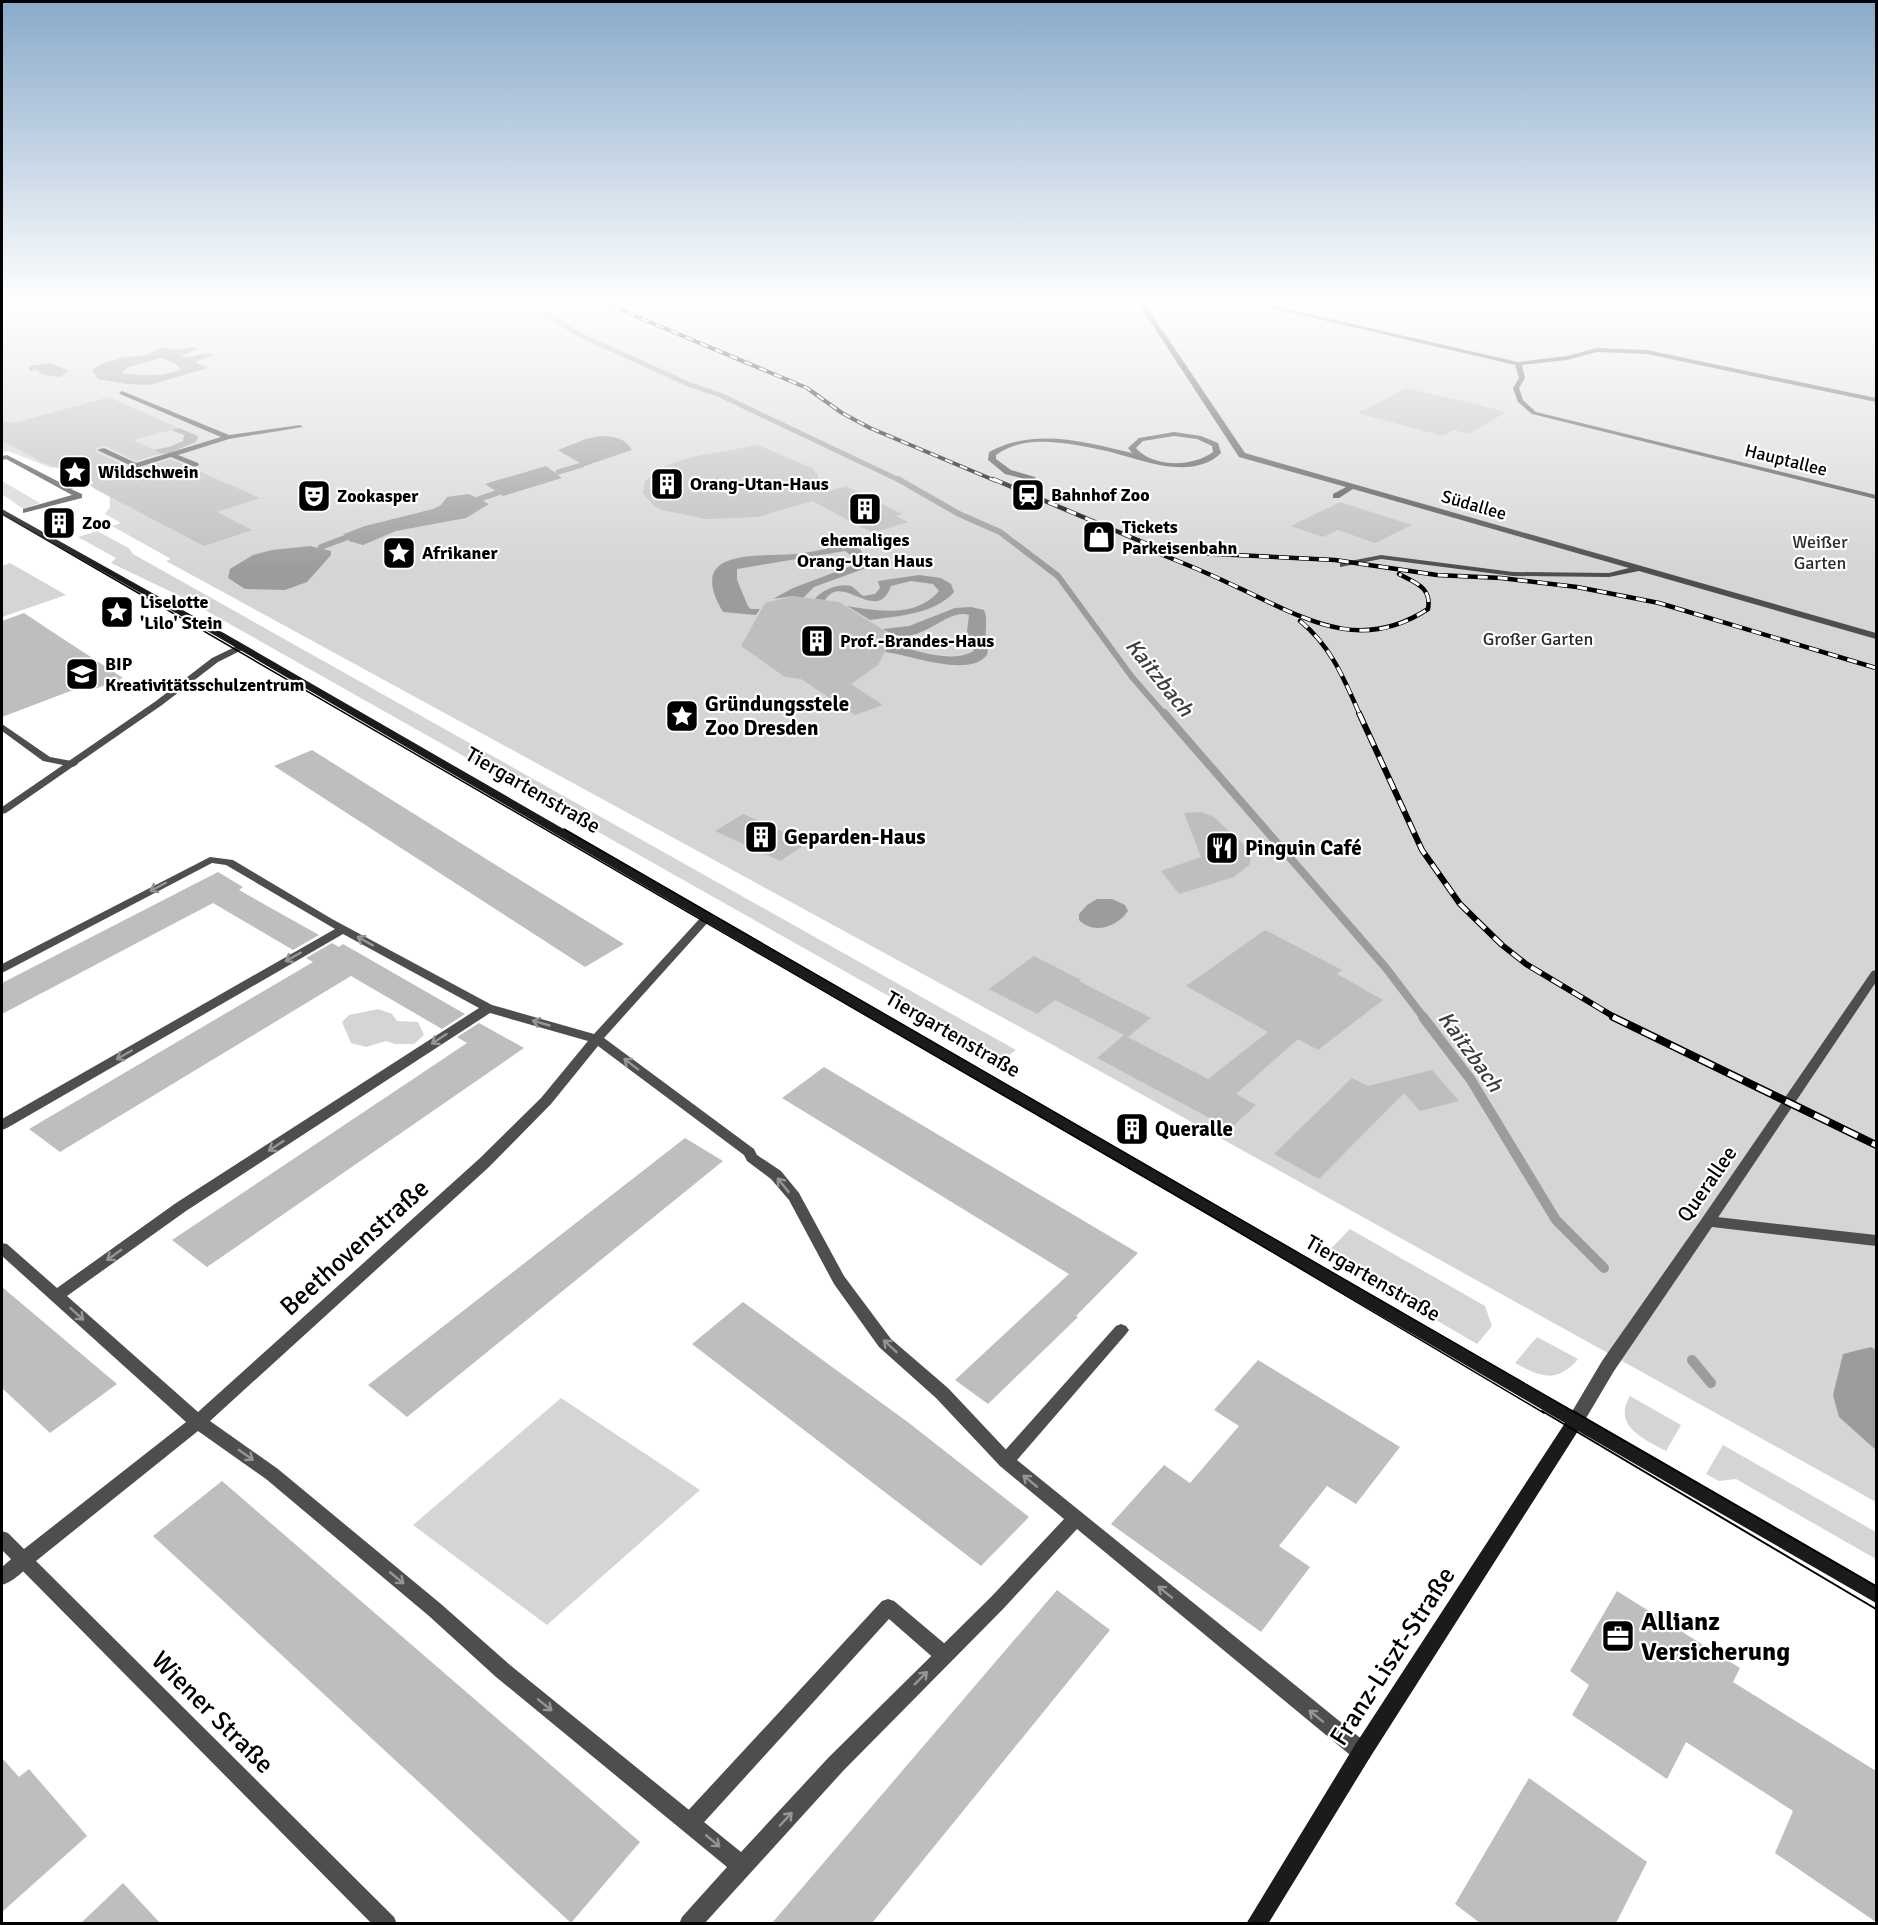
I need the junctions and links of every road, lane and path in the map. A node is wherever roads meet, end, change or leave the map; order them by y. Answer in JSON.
{"nodes":[{"id":1,"x":1200,"y":390,"type":"edge"},
{"id":2,"x":1517,"y":390,"type":"edge"},
{"id":3,"x":1827,"y":390,"type":"edge"},
{"id":4,"x":122,"y":393,"type":"dead end"},
{"id":5,"x":1876,"y":400,"type":"edge"},
{"id":6,"x":300,"y":427,"type":"dead end"},
{"id":7,"x":228,"y":437,"type":"junction"},
{"id":8,"x":1234,"y":444,"type":"junction"},
{"id":9,"x":1215,"y":445,"type":"junction"},
{"id":10,"x":101,"y":450,"type":"dead end"},
{"id":11,"x":171,"y":455,"type":"junction"},
{"id":12,"x":1141,"y":457,"type":"junction"},
{"id":13,"x":2,"y":458,"type":"edge"},
{"id":14,"x":195,"y":465,"type":"dead end"},
{"id":15,"x":45,"y":466,"type":"dead end"},
{"id":16,"x":136,"y":466,"type":"junction"},
{"id":17,"x":31,"y":470,"type":"junction"},
{"id":18,"x":120,"y":471,"type":"dead end"},
{"id":19,"x":1032,"y":479,"type":"dead end"},
{"id":20,"x":87,"y":482,"type":"dead end"},
{"id":21,"x":1353,"y":486,"type":"junction"},
{"id":22,"x":64,"y":488,"type":"junction"},
{"id":23,"x":1336,"y":496,"type":"dead end"},
{"id":24,"x":1876,"y":497,"type":"edge"},
{"id":25,"x":3,"y":510,"type":"edge"},
{"id":26,"x":26,"y":511,"type":"dead end"},
{"id":27,"x":1343,"y":565,"type":"dead end"},
{"id":28,"x":1639,"y":568,"type":"junction"},
{"id":29,"x":1876,"y":636,"type":"edge"},
{"id":30,"x":241,"y":647,"type":"junction"},
{"id":31,"x":2,"y":727,"type":"edge"},
{"id":32,"x":73,"y":764,"type":"junction"},
{"id":33,"x":2,"y":811,"type":"edge"},
{"id":34,"x":707,"y":917,"type":"junction"},
{"id":35,"x":344,"y":929,"type":"junction"},
{"id":36,"x":2,"y":969,"type":"edge"},
{"id":37,"x":1876,"y":974,"type":"edge"},
{"id":38,"x":488,"y":1008,"type":"junction"},
{"id":39,"x":597,"y":1039,"type":"junction"},
{"id":40,"x":2,"y":1125,"type":"edge"},
{"id":41,"x":1708,"y":1221,"type":"junction"},
{"id":42,"x":1876,"y":1241,"type":"edge"},
{"id":43,"x":2,"y":1248,"type":"edge"},
{"id":44,"x":56,"y":1296,"type":"junction"},
{"id":45,"x":1121,"y":1330,"type":"dead end"},
{"id":46,"x":1576,"y":1420,"type":"junction"},
{"id":47,"x":198,"y":1422,"type":"junction"},
{"id":48,"x":1006,"y":1461,"type":"junction"},
{"id":49,"x":1075,"y":1519,"type":"junction"},
{"id":50,"x":2,"y":1539,"type":"edge"},
{"id":51,"x":23,"y":1560,"type":"junction"},
{"id":52,"x":2,"y":1577,"type":"edge"},
{"id":53,"x":1876,"y":1595,"type":"edge"},
{"id":54,"x":944,"y":1655,"type":"junction"},
{"id":55,"x":1362,"y":1752,"type":"junction"},
{"id":56,"x":690,"y":1823,"type":"junction"},
{"id":57,"x":742,"y":1866,"type":"junction"},
{"id":58,"x":387,"y":1923,"type":"edge"},
{"id":59,"x":689,"y":1923,"type":"edge"},
{"id":60,"x":1256,"y":1923,"type":"edge"}],
"edges":[{"from":1,"to":8,"type":"street","name":"Südallee"},
{"from":2,"to":24,"type":"street","name":"Hauptallee"},
{"from":3,"to":5,"type":"street"},
{"from":4,"to":7,"type":"street"},
{"from":6,"to":7,"type":"street"},
{"from":7,"to":11,"type":"street"},
{"from":8,"to":9,"type":"street"},
{"from":8,"to":21,"type":"street","name":"Südallee"},
{"from":9,"to":12,"type":"street"},
{"from":9,"to":12,"type":"street"},
{"from":10,"to":16,"type":"street"},
{"from":11,"to":14,"type":"street"},
{"from":11,"to":16,"type":"street"},
{"from":12,"to":19,"type":"street"},
{"from":13,"to":17,"type":"street"},
{"from":15,"to":17,"type":"street"},
{"from":16,"to":18,"type":"street"},
{"from":17,"to":22,"type":"street"},
{"from":20,"to":22,"type":"street"},
{"from":21,"to":23,"type":"street"},
{"from":21,"to":28,"type":"street","name":"Südallee"},
{"from":22,"to":26,"type":"street"},
{"from":25,"to":30,"type":"main road","name":"Tiergartenstraße"},
{"from":27,"to":28,"type":"street"},
{"from":28,"to":29,"type":"street","name":"Südallee"},
{"from":30,"to":32,"type":"street"},
{"from":30,"to":34,"type":"main road","name":"Tiergartenstraße"},
{"from":31,"to":32,"type":"street"},
{"from":32,"to":33,"type":"street"},
{"from":34,"to":39,"type":"street","name":"Beethovenstraße"},
{"from":34,"to":46,"type":"main road","name":"Tiergartenstraße"},
{"from":35,"to":36,"type":"street","one_way":true},
{"from":38,"to":35,"type":"street","one_way":true},
{"from":35,"to":40,"type":"street","one_way":true},
{"from":37,"to":41,"type":"street","name":"Querallee"},
{"from":39,"to":38,"type":"street","one_way":true},
{"from":38,"to":44,"type":"street","one_way":true},
{"from":39,"to":47,"type":"street","name":"Beethovenstraße"},
{"from":48,"to":39,"type":"street","one_way":true},
{"from":41,"to":42,"type":"street"},
{"from":41,"to":46,"type":"street","name":"Querallee"},
{"from":43,"to":44,"type":"street"},
{"from":44,"to":47,"type":"street","one_way":true},
{"from":45,"to":48,"type":"street"},
{"from":46,"to":53,"type":"main road","name":"Tiergartenstraße"},
{"from":46,"to":55,"type":"main road","name":"Franz-Liszt-Straße"},
{"from":47,"to":51,"type":"street","name":"Beethovenstraße"},
{"from":47,"to":56,"type":"street","one_way":true},
{"from":49,"to":48,"type":"street","one_way":true},
{"from":49,"to":54,"type":"street"},
{"from":55,"to":49,"type":"street","one_way":true},
{"from":50,"to":51,"type":"street","name":"Wiener Straße"},
{"from":51,"to":52,"type":"street","name":"Beethovenstraße"},
{"from":51,"to":58,"type":"street","name":"Wiener Straße"},
{"from":54,"to":56,"type":"street"},
{"from":57,"to":54,"type":"street","one_way":true},
{"from":55,"to":60,"type":"main road","name":"Franz-Liszt-Straße"},
{"from":56,"to":57,"type":"street","one_way":true},
{"from":57,"to":59,"type":"street"}]}
